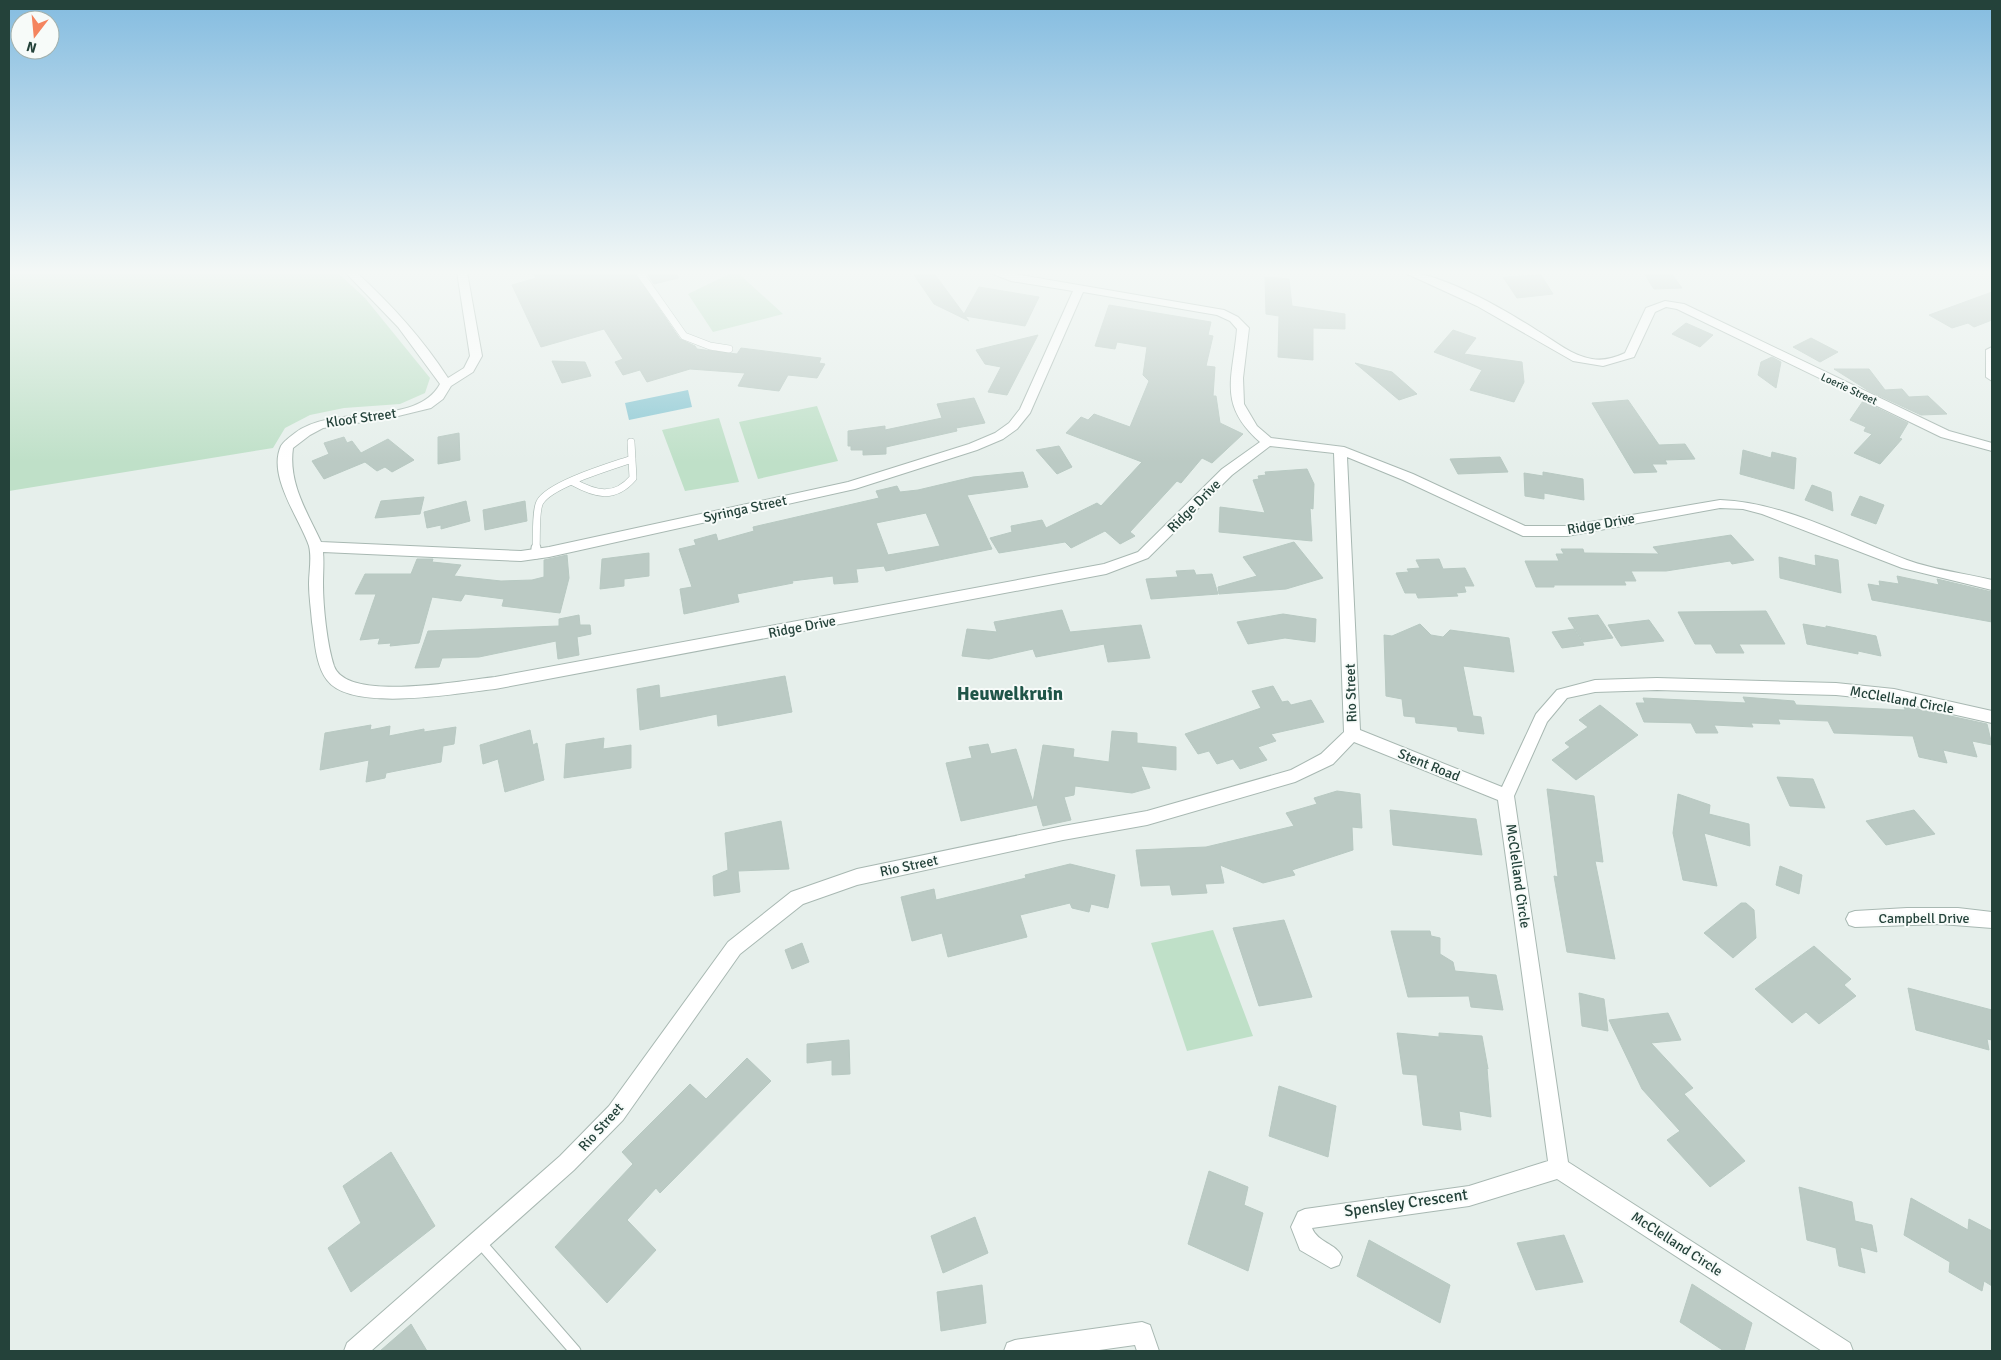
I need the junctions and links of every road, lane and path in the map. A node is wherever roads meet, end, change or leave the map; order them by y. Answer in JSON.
{"nodes":[{"id":1,"x":411,"y":335,"type":"edge"},
{"id":2,"x":473,"y":335,"type":"edge"},
{"id":3,"x":684,"y":335,"type":"edge"},
{"id":4,"x":1059,"y":335,"type":"edge"},
{"id":5,"x":1242,"y":335,"type":"edge"},
{"id":6,"x":1538,"y":335,"type":"edge"},
{"id":7,"x":1639,"y":335,"type":"edge"},
{"id":8,"x":1740,"y":335,"type":"edge"},
{"id":9,"x":728,"y":349,"type":"dead end"},
{"id":10,"x":1992,"y":350,"type":"edge"},
{"id":11,"x":1992,"y":377,"type":"edge"},
{"id":12,"x":446,"y":384,"type":"junction"},
{"id":13,"x":631,"y":442,"type":"dead end"},
{"id":14,"x":1268,"y":442,"type":"junction"},
{"id":15,"x":1992,"y":447,"type":"edge"},
{"id":16,"x":1340,"y":450,"type":"junction"},
{"id":17,"x":632,"y":459,"type":"junction"},
{"id":18,"x":573,"y":482,"type":"junction"},
{"id":19,"x":315,"y":547,"type":"junction"},
{"id":20,"x":536,"y":554,"type":"junction"},
{"id":21,"x":1992,"y":585,"type":"edge"},
{"id":22,"x":372,"y":692,"type":"joint"},
{"id":23,"x":1992,"y":717,"type":"edge"},
{"id":24,"x":1352,"y":734,"type":"junction"},
{"id":25,"x":1506,"y":796,"type":"junction"},
{"id":26,"x":1855,"y":919,"type":"dead end"},
{"id":27,"x":1992,"y":920,"type":"edge"},
{"id":28,"x":1559,"y":1168,"type":"junction"},
{"id":29,"x":478,"y":1240,"type":"junction"},
{"id":30,"x":1331,"y":1257,"type":"dead end"},
{"id":31,"x":1145,"y":1342,"type":"edge"},
{"id":32,"x":355,"y":1351,"type":"edge"},
{"id":33,"x":575,"y":1351,"type":"edge"},
{"id":34,"x":1015,"y":1351,"type":"edge"},
{"id":35,"x":1842,"y":1351,"type":"edge"}],
"edges":[{"from":1,"to":12,"type":"street"},
{"from":2,"to":12,"type":"street"},
{"from":3,"to":9,"type":"lane"},
{"from":4,"to":20,"type":"street","name":"Syringa Street"},
{"from":5,"to":14,"type":"street"},
{"from":6,"to":7,"type":"street","name":"Loerie Street"},
{"from":8,"to":15,"type":"street","name":"Loerie Street"},
{"from":10,"to":11,"type":"street"},
{"from":12,"to":19,"type":"street","name":"Kloof Street"},
{"from":13,"to":17,"type":"lane"},
{"from":14,"to":16,"type":"street","name":"Ridge Drive"},
{"from":14,"to":22,"type":"street","name":"Ridge Drive"},
{"from":16,"to":21,"type":"street","name":"Ridge Drive"},
{"from":16,"to":24,"type":"street","name":"Rio Street"},
{"from":17,"to":18,"type":"lane"},
{"from":17,"to":18,"type":"lane"},
{"from":18,"to":20,"type":"lane"},
{"from":19,"to":20,"type":"street","name":"Syringa Street"},
{"from":19,"to":22,"type":"street","name":"Kloof Street"},
{"from":23,"to":25,"type":"street","name":"McClelland Circle"},
{"from":24,"to":25,"type":"street","name":"Stent Road"},
{"from":24,"to":29,"type":"street","name":"Rio Street"},
{"from":25,"to":28,"type":"street","name":"McClelland Circle"},
{"from":26,"to":27,"type":"street","name":"Campbell Drive"},
{"from":28,"to":30,"type":"street","name":"Spensley Crescent"},
{"from":28,"to":35,"type":"street","name":"McClelland Circle"},
{"from":29,"to":32,"type":"street","name":"Rio Street"},
{"from":29,"to":33,"type":"lane"},
{"from":31,"to":34,"type":"street"}]}
